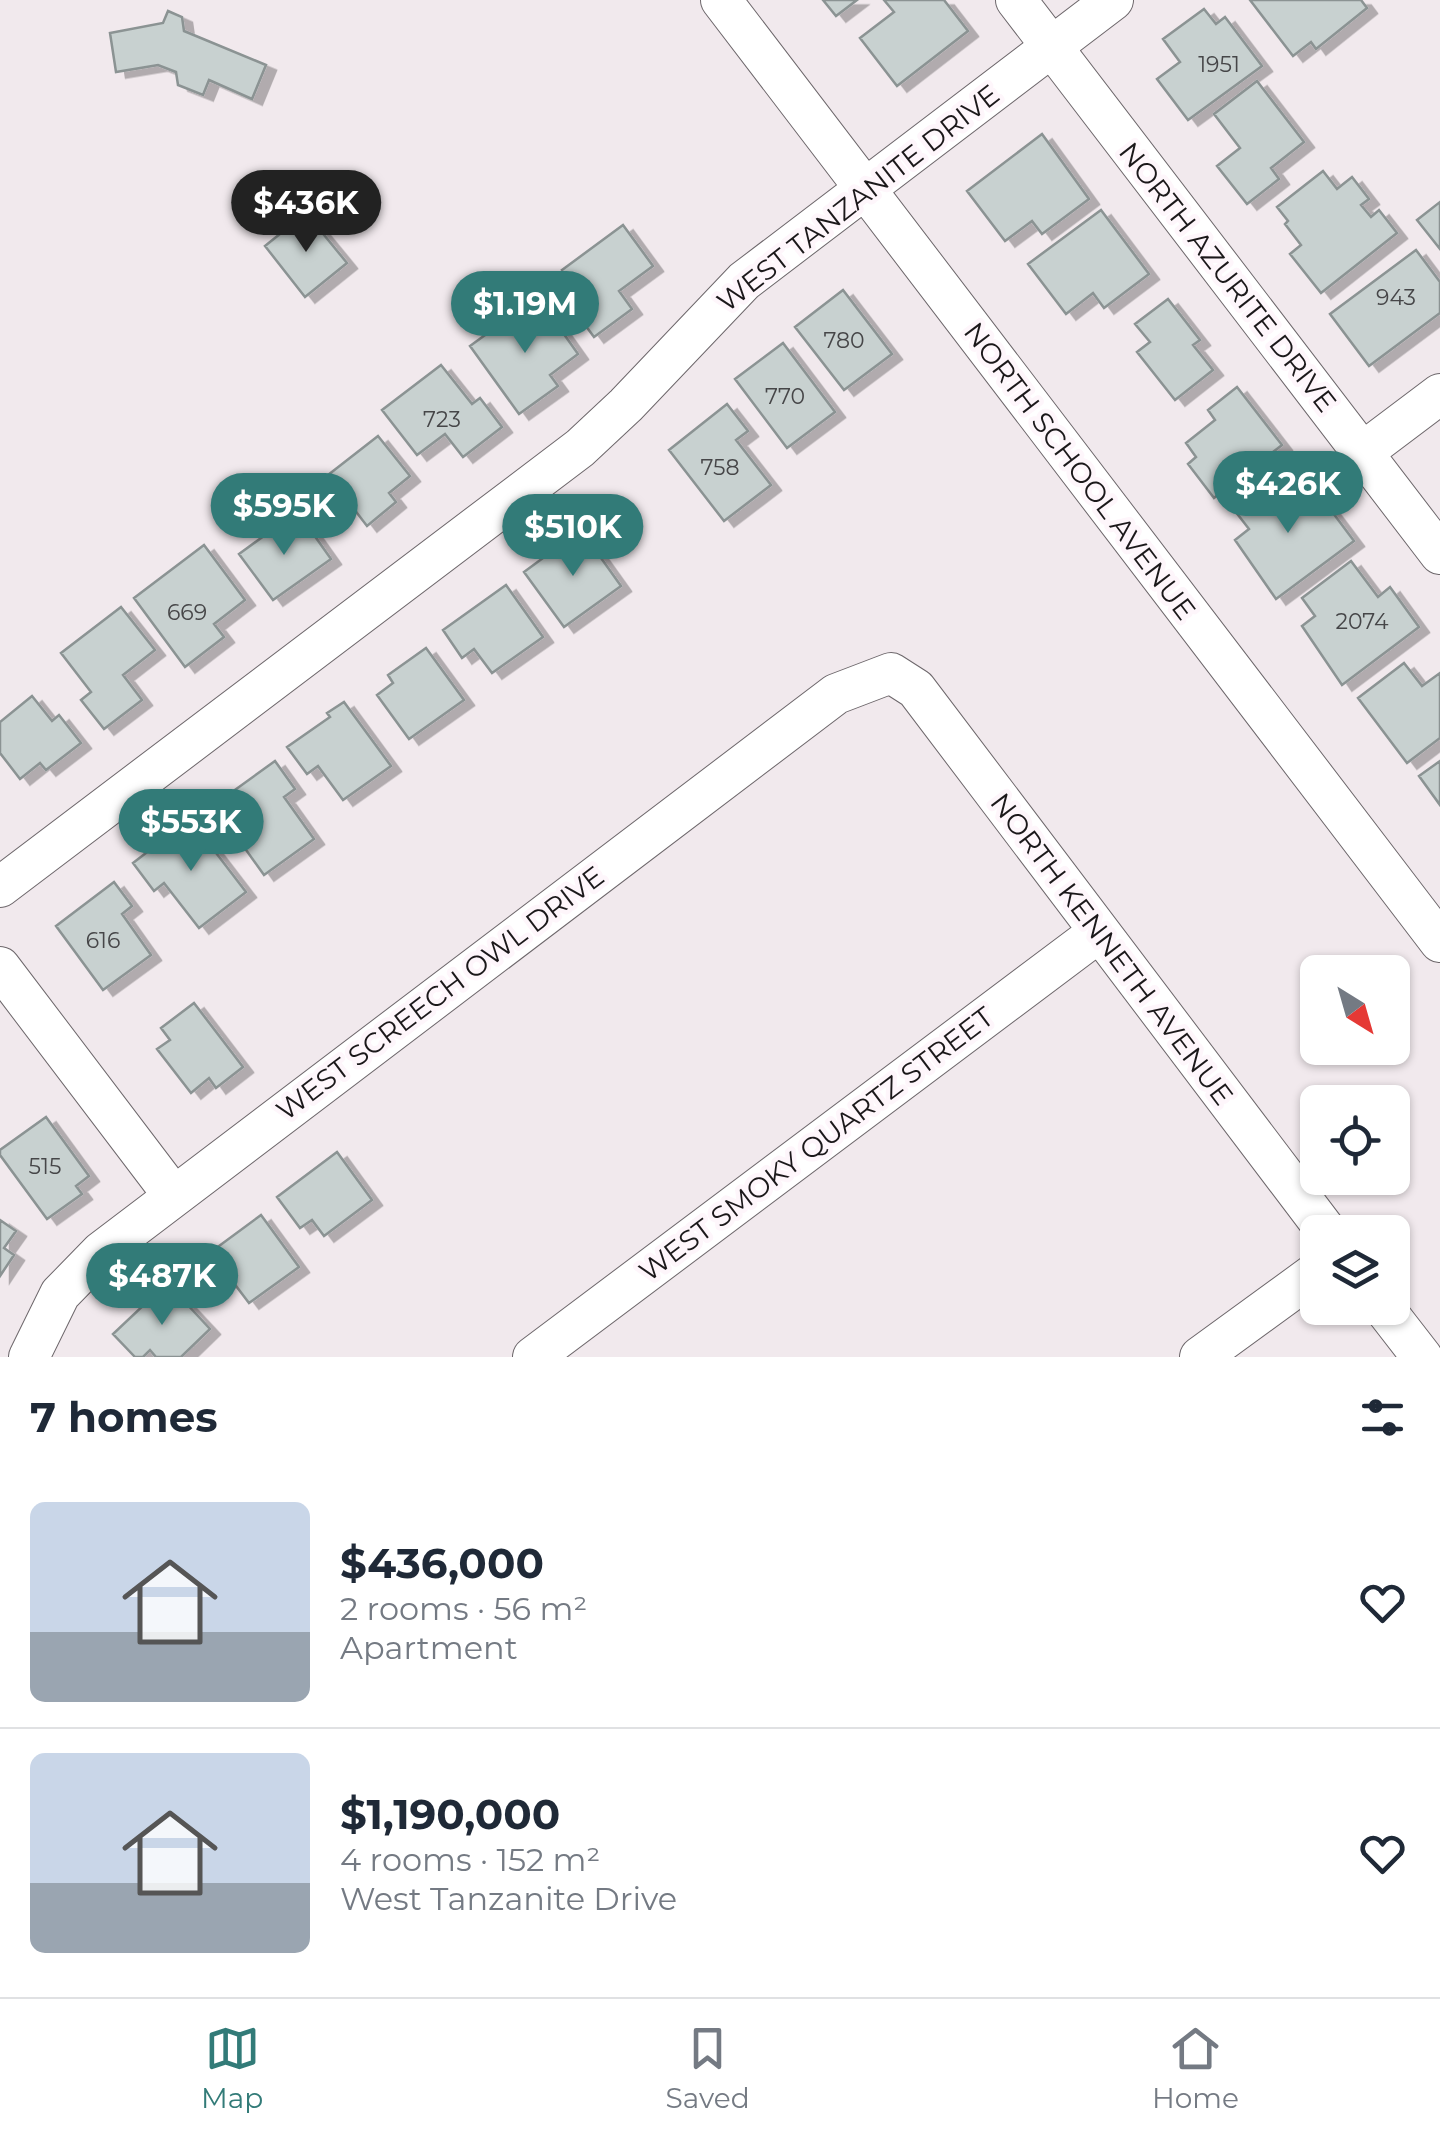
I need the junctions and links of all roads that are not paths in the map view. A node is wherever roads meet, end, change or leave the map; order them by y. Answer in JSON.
{"nodes":[{"id":1,"x":720,"y":0,"type":"edge"},
{"id":2,"x":1016,"y":0,"type":"edge"},
{"id":3,"x":1113,"y":0,"type":"edge"},
{"id":4,"x":1051,"y":48,"type":"junction"},
{"id":5,"x":864,"y":188,"type":"junction"},
{"id":6,"x":1440,"y":394,"type":"edge"},
{"id":7,"x":1363,"y":452,"type":"junction"},
{"id":8,"x":1440,"y":554,"type":"edge"},
{"id":9,"x":891,"y":672,"type":"joint"},
{"id":10,"x":0,"y":887,"type":"edge"},
{"id":11,"x":1099,"y":932,"type":"junction"},
{"id":12,"x":1440,"y":942,"type":"edge"},
{"id":13,"x":0,"y":967,"type":"edge"},
{"id":14,"x":173,"y":1195,"type":"junction"},
{"id":15,"x":1314,"y":1215,"type":"edge"},
{"id":16,"x":1300,"y":1283,"type":"edge"},
{"id":17,"x":1397,"y":1325,"type":"edge"},
{"id":18,"x":29,"y":1357,"type":"edge"},
{"id":19,"x":533,"y":1357,"type":"edge"},
{"id":20,"x":1200,"y":1357,"type":"edge"},
{"id":21,"x":1422,"y":1357,"type":"edge"}],
"edges":[{"from":1,"to":5,"type":"street","name":"NORTH SCHOOL AVENUE"},
{"from":2,"to":4,"type":"street","name":"NORTH AZURITE DRIVE"},
{"from":3,"to":4,"type":"street","name":"WEST TANZANITE DRIVE"},
{"from":4,"to":5,"type":"street","name":"WEST TANZANITE DRIVE"},
{"from":4,"to":7,"type":"street","name":"NORTH AZURITE DRIVE"},
{"from":5,"to":10,"type":"street","name":"WEST TANZANITE DRIVE"},
{"from":5,"to":12,"type":"street","name":"NORTH SCHOOL AVENUE"},
{"from":6,"to":7,"type":"street"},
{"from":7,"to":8,"type":"street","name":"NORTH AZURITE DRIVE"},
{"from":9,"to":11,"type":"street","name":"NORTH KENNETH AVENUE"},
{"from":9,"to":14,"type":"street","name":"WEST SCREECH OWL DRIVE"},
{"from":11,"to":15,"type":"street","name":"NORTH KENNETH AVENUE"},
{"from":11,"to":19,"type":"street","name":"WEST SMOKY QUARTZ STREET"},
{"from":13,"to":14,"type":"street"},
{"from":14,"to":18,"type":"street","name":"WEST SCREECH OWL DRIVE"},
{"from":16,"to":20,"type":"street"},
{"from":17,"to":21,"type":"street"}]}
